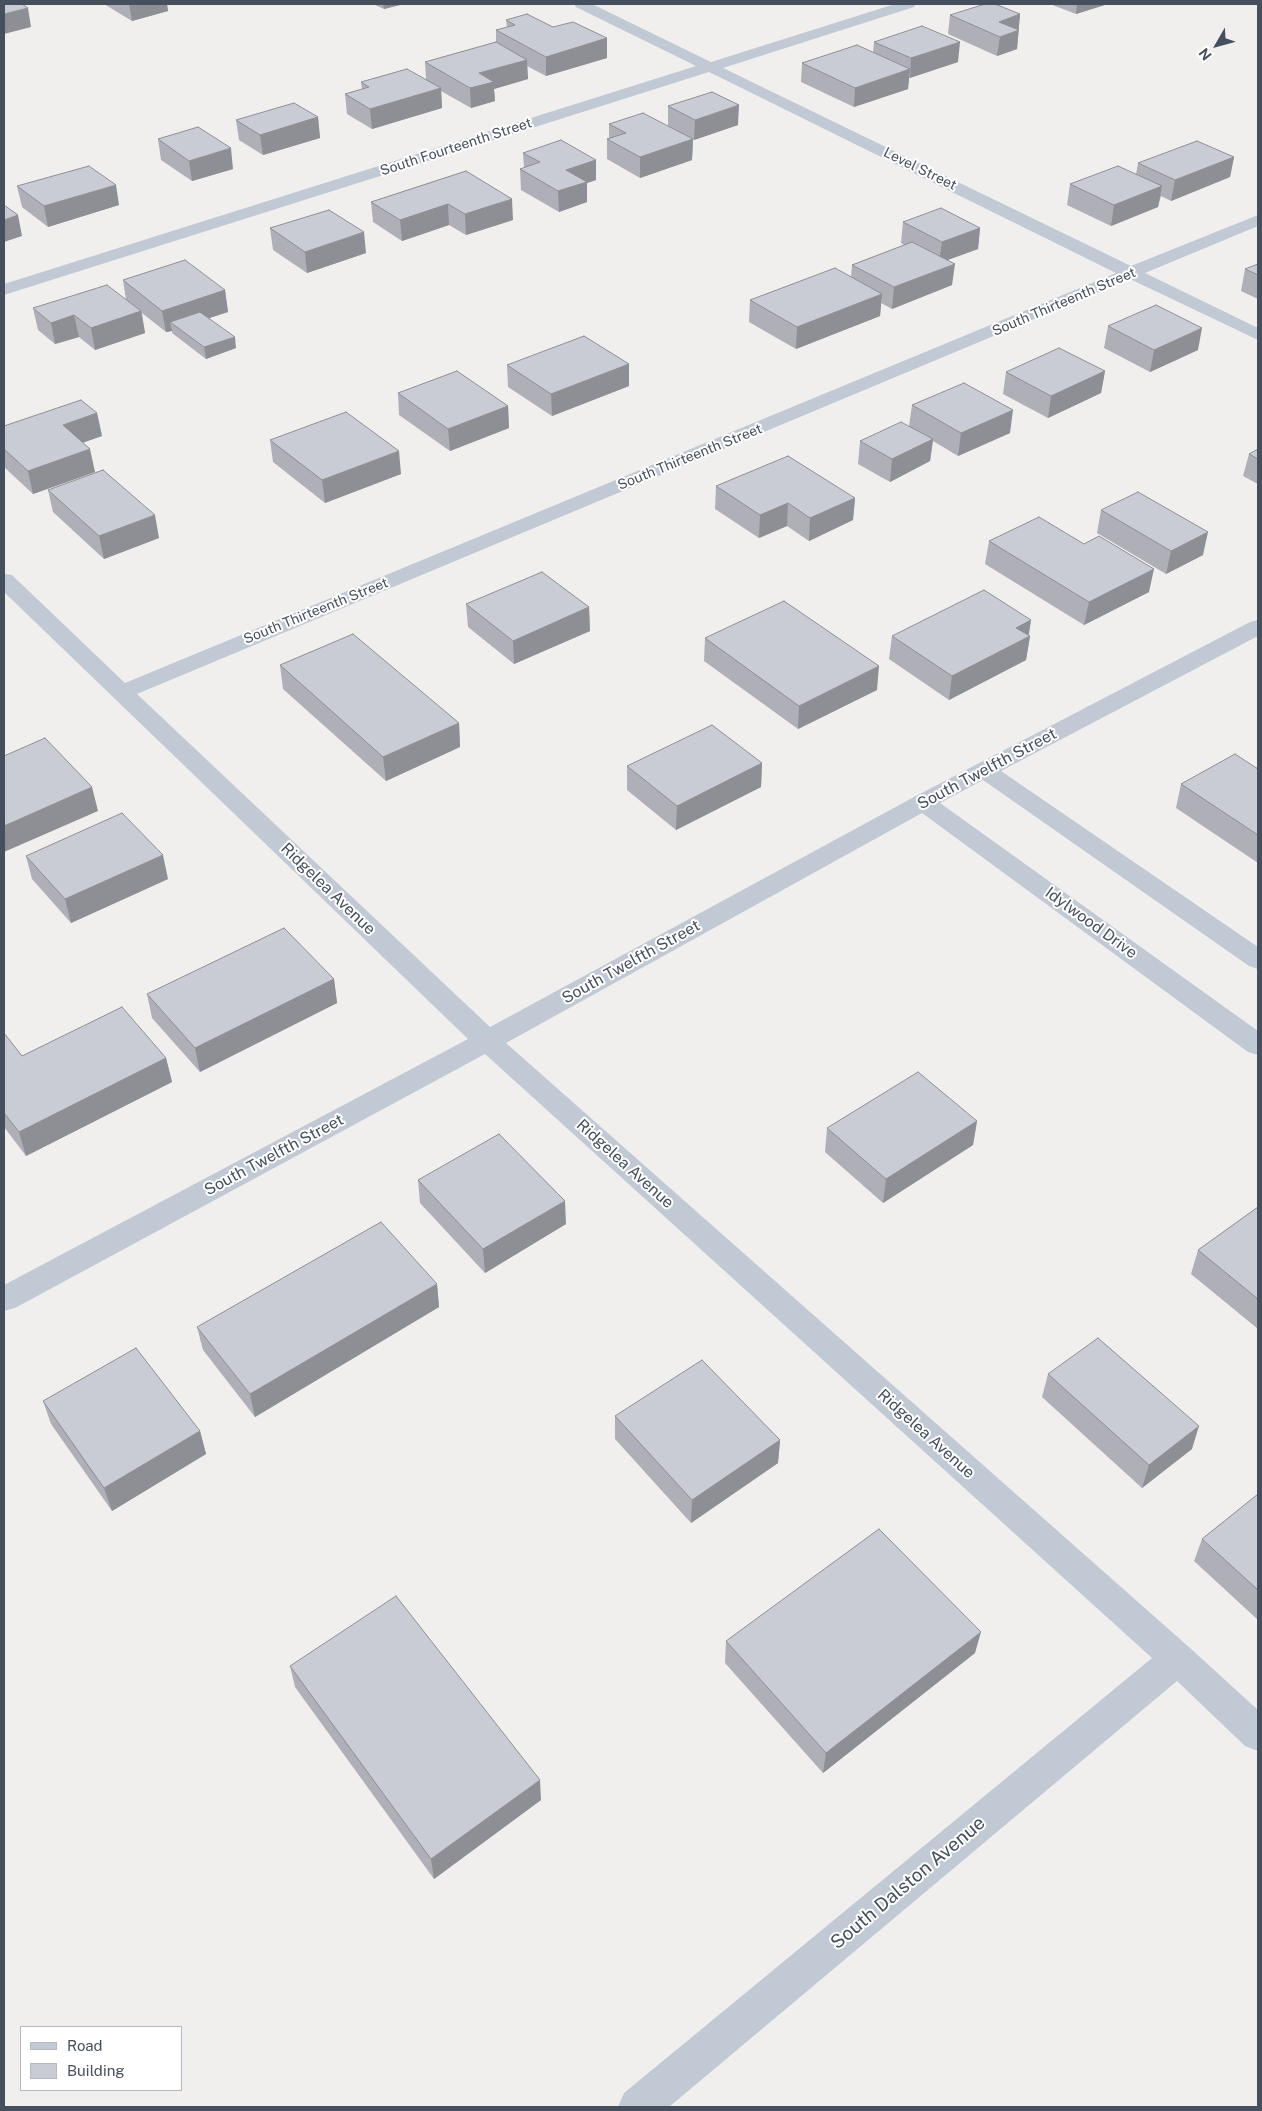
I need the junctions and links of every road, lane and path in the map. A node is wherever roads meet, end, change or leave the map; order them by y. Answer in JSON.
{"nodes":[{"id":1,"x":581,"y":4,"type":"edge"},
{"id":2,"x":909,"y":4,"type":"edge"},
{"id":3,"x":712,"y":66,"type":"junction"},
{"id":4,"x":1258,"y":220,"type":"edge"},
{"id":5,"x":1132,"y":274,"type":"junction"},
{"id":6,"x":4,"y":290,"type":"edge"},
{"id":7,"x":1258,"y":335,"type":"edge"},
{"id":8,"x":4,"y":580,"type":"edge"},
{"id":9,"x":1258,"y":627,"type":"edge"},
{"id":10,"x":122,"y":692,"type":"junction"},
{"id":11,"x":984,"y":770,"type":"junction"},
{"id":12,"x":924,"y":802,"type":"junction"},
{"id":13,"x":1258,"y":960,"type":"edge"},
{"id":14,"x":487,"y":1041,"type":"junction"},
{"id":15,"x":1258,"y":1045,"type":"edge"},
{"id":16,"x":4,"y":1299,"type":"edge"},
{"id":17,"x":1178,"y":1659,"type":"junction"},
{"id":18,"x":1258,"y":1734,"type":"edge"},
{"id":19,"x":638,"y":2107,"type":"edge"}],
"edges":[{"from":1,"to":3,"type":"street","name":"Level Street"},
{"from":2,"to":3,"type":"street","name":"South Fourteenth Street"},
{"from":3,"to":5,"type":"street","name":"Level Street"},
{"from":3,"to":6,"type":"street","name":"South Fourteenth Street"},
{"from":4,"to":5,"type":"street","name":"South Thirteenth Street"},
{"from":5,"to":7,"type":"street","name":"Level Street"},
{"from":5,"to":10,"type":"street","name":"South Thirteenth Street"},
{"from":8,"to":10,"type":"street","name":"Ridgelea Avenue"},
{"from":9,"to":11,"type":"street","name":"South Twelfth Street"},
{"from":10,"to":14,"type":"street","name":"Ridgelea Avenue"},
{"from":11,"to":12,"type":"street","name":"South Twelfth Street"},
{"from":11,"to":13,"type":"street"},
{"from":12,"to":14,"type":"street","name":"South Twelfth Street"},
{"from":12,"to":15,"type":"street","name":"Idylwood Drive"},
{"from":14,"to":16,"type":"street","name":"South Twelfth Street"},
{"from":14,"to":17,"type":"street","name":"Ridgelea Avenue"},
{"from":17,"to":18,"type":"street","name":"Ridgelea Avenue"},
{"from":17,"to":19,"type":"street","name":"South Dalston Avenue"}]}
